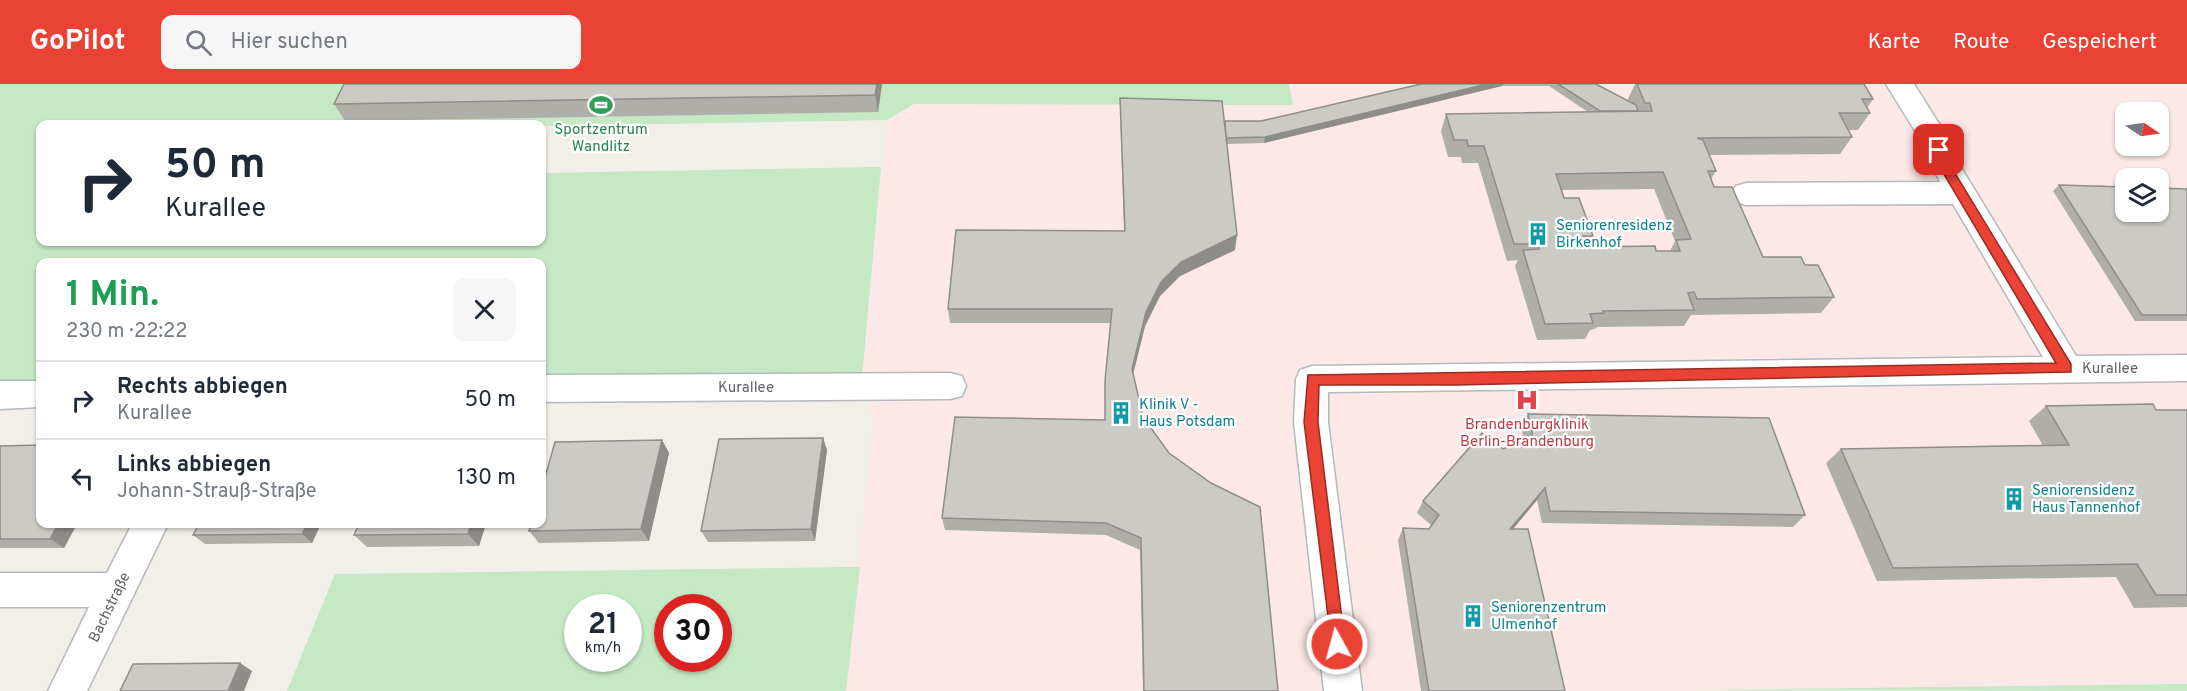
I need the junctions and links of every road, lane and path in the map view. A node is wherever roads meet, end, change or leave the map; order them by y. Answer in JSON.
{"nodes":[{"id":1,"x":1899,"y":84,"type":"edge"},
{"id":2,"x":1961,"y":193,"type":"junction"},
{"id":3,"x":1746,"y":194,"type":"dead end"},
{"id":4,"x":2066,"y":368,"type":"junction"},
{"id":5,"x":2187,"y":368,"type":"edge"},
{"id":6,"x":950,"y":386,"type":"dead end"},
{"id":7,"x":546,"y":389,"type":"edge"},
{"id":8,"x":36,"y":394,"type":"edge"},
{"id":9,"x":0,"y":395,"type":"edge"},
{"id":10,"x":148,"y":528,"type":"edge"},
{"id":11,"x":0,"y":590,"type":"edge"},
{"id":12,"x":117,"y":590,"type":"junction"},
{"id":13,"x":67,"y":691,"type":"edge"},
{"id":14,"x":1343,"y":691,"type":"edge"}],
"edges":[{"from":1,"to":2,"type":"street"},
{"from":2,"to":3,"type":"street"},
{"from":2,"to":4,"type":"street"},
{"from":4,"to":5,"type":"street","name":"Kurallee"},
{"from":4,"to":14,"type":"street","name":"Kurallee"},
{"from":6,"to":7,"type":"street","name":"Kurallee"},
{"from":8,"to":9,"type":"street"},
{"from":10,"to":12,"type":"street","name":"Bachstraße"},
{"from":11,"to":12,"type":"street"},
{"from":12,"to":13,"type":"street","name":"Bachstraße"}]}
